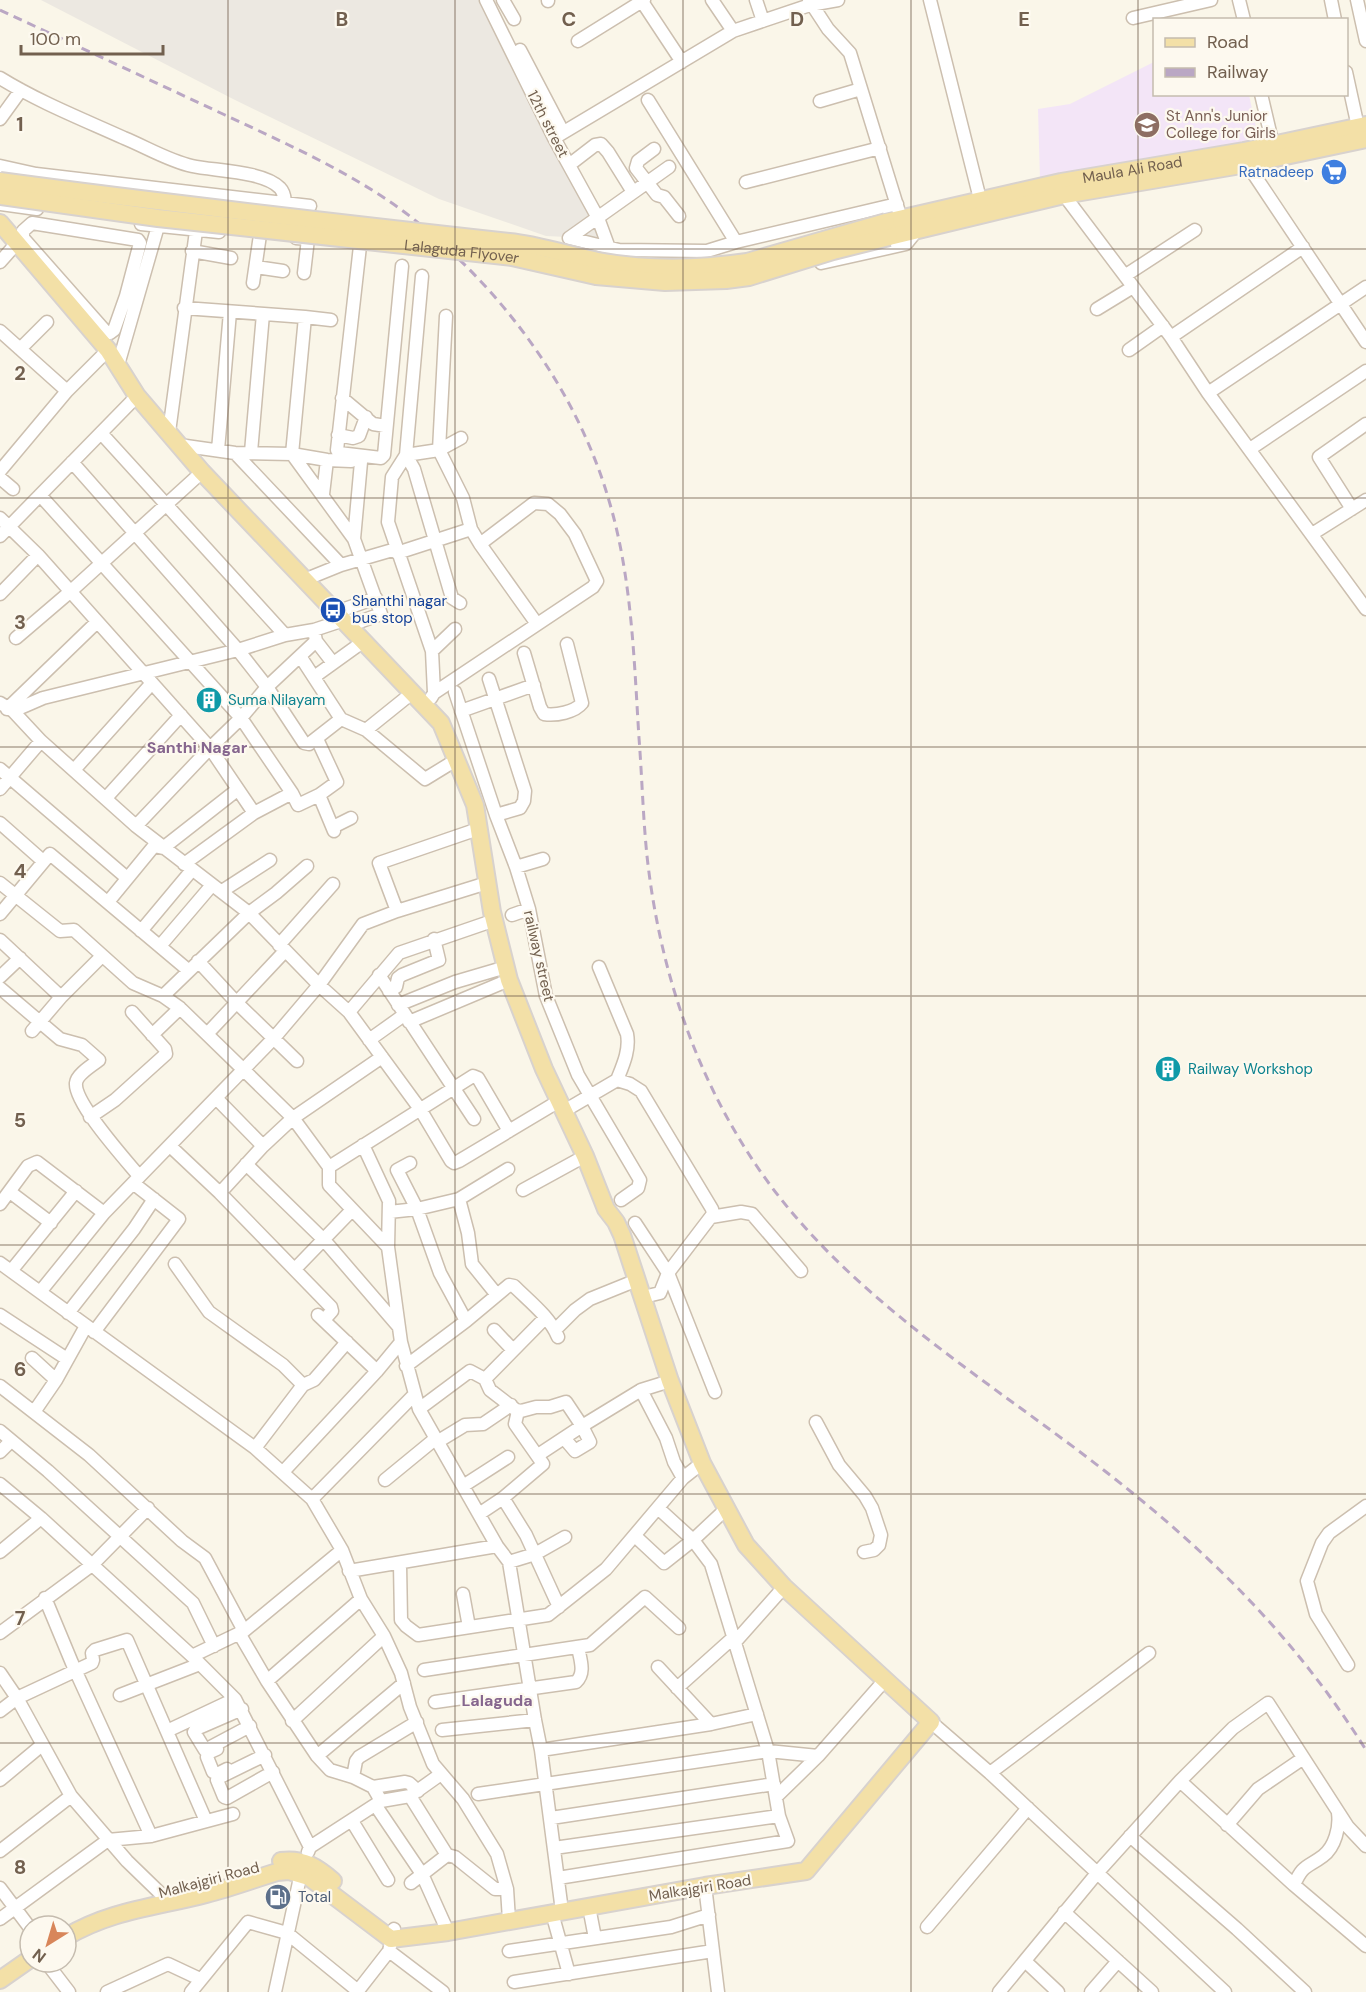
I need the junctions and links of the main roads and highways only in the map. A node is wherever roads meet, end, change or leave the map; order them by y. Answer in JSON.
{"nodes":[{"id":1,"x":1363,"y":130,"type":"edge"},
{"id":2,"x":1140,"y":175,"type":"junction"},
{"id":3,"x":0,"y":181,"type":"edge"},
{"id":4,"x":0,"y":196,"type":"edge"},
{"id":5,"x":893,"y":221,"type":"junction"},
{"id":6,"x":0,"y":224,"type":"edge"},
{"id":7,"x":918,"y":229,"type":"joint"},
{"id":8,"x":305,"y":1861,"type":"junction"},
{"id":9,"x":78,"y":1919,"type":"edge"},
{"id":10,"x":78,"y":1930,"type":"edge"},
{"id":11,"x":18,"y":1958,"type":"edge"},
{"id":12,"x":18,"y":1967,"type":"edge"},
{"id":13,"x":0,"y":1969,"type":"edge"},
{"id":14,"x":0,"y":1980,"type":"edge"}],
"edges":[{"from":1,"to":2,"type":"main road","name":"Maula Ali Road"},
{"from":1,"to":2,"type":"main road","name":"Maula Ali Road"},
{"from":2,"to":5,"type":"main road","name":"Maula Ali Road"},
{"from":2,"to":7,"type":"main road","name":"Maula Ali Road"},
{"from":3,"to":5,"type":"main road","name":"Lalaguda Flyover","bridge":true},
{"from":4,"to":5,"type":"main road","name":"Lalaguda Flyover","bridge":true},
{"from":5,"to":7,"type":"main road","name":"Lalaguda Flyover"},
{"from":6,"to":8,"type":"main road","name":"Malkajgiri Road"},
{"from":8,"to":9,"type":"main road","name":"Malkajgiri Road"},
{"from":8,"to":10,"type":"main road","name":"Malkajgiri Road"},
{"from":11,"to":13,"type":"main road"},
{"from":12,"to":14,"type":"main road"}]}
